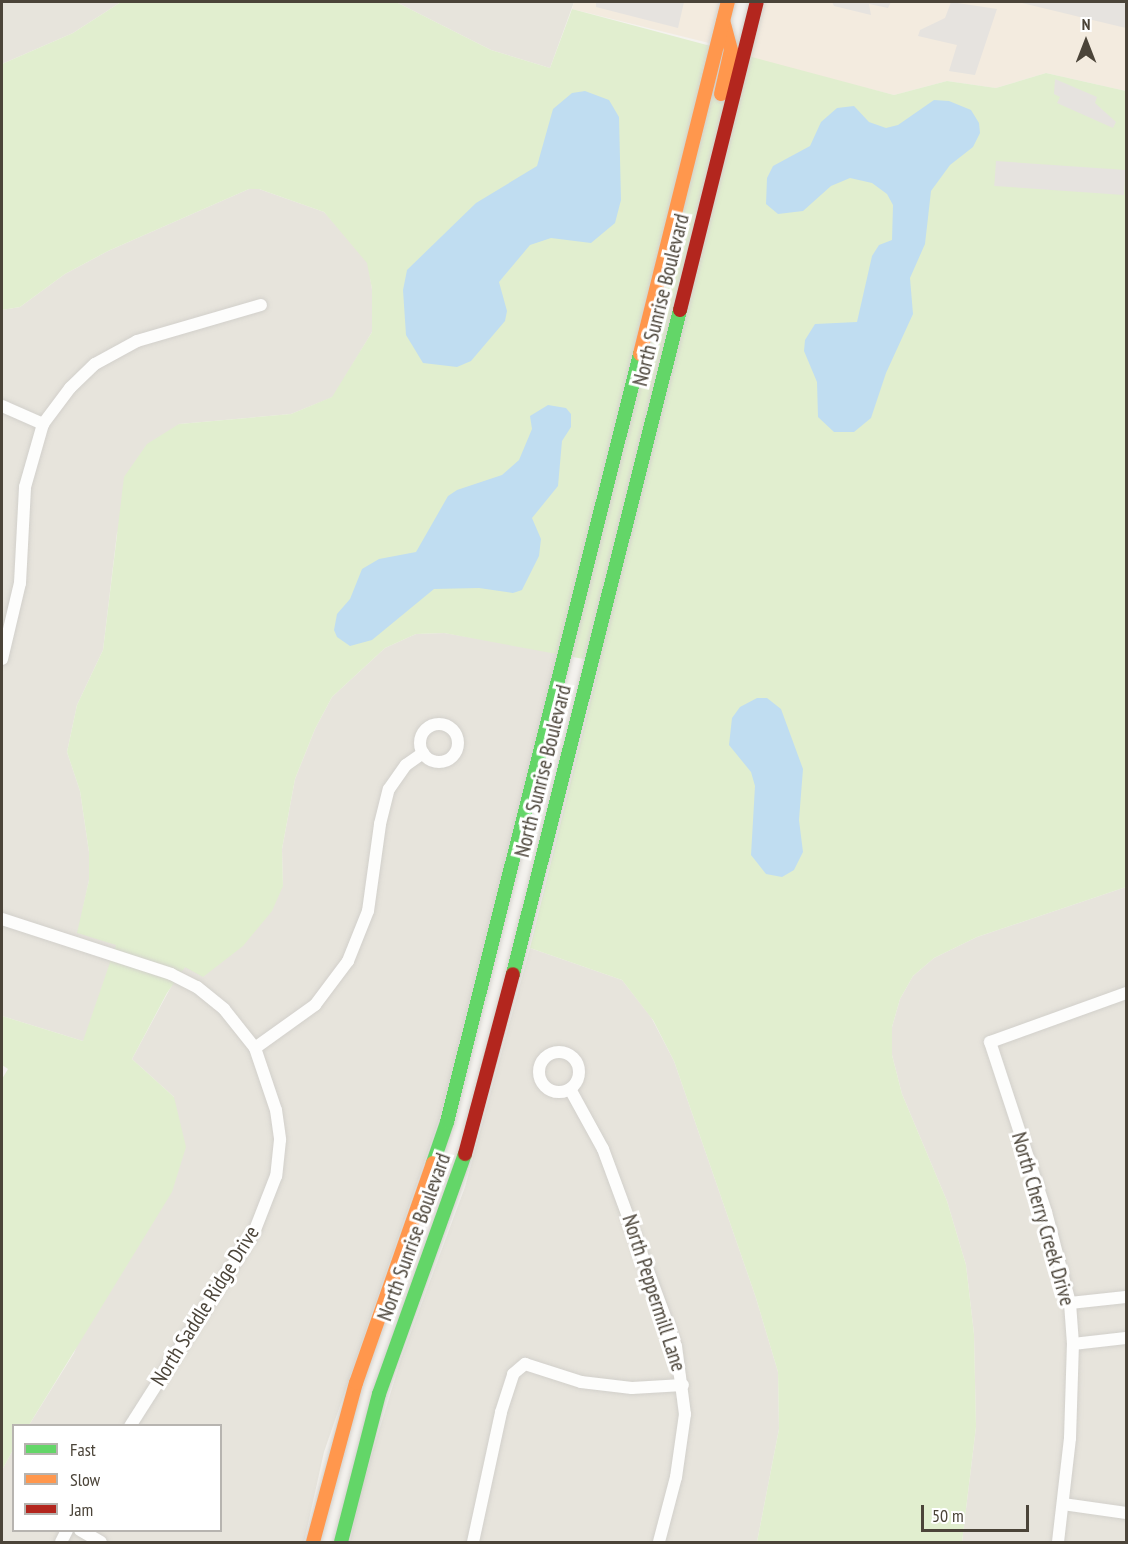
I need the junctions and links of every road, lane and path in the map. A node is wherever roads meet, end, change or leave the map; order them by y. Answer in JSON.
{"nodes":[{"id":1,"x":728,"y":2,"type":"edge"},
{"id":2,"x":757,"y":2,"type":"edge"},
{"id":3,"x":723,"y":21,"type":"junction"},
{"id":4,"x":737,"y":56,"type":"junction"},
{"id":5,"x":261,"y":305,"type":"dead end"},
{"id":6,"x":2,"y":406,"type":"edge"},
{"id":7,"x":43,"y":424,"type":"junction"},
{"id":8,"x":2,"y":659,"type":"edge"},
{"id":9,"x":423,"y":753,"type":"dead end"},
{"id":10,"x":2,"y":919,"type":"edge"},
{"id":11,"x":1126,"y":993,"type":"edge"},
{"id":12,"x":255,"y":1048,"type":"junction"},
{"id":13,"x":570,"y":1089,"type":"dead end"},
{"id":14,"x":1126,"y":1297,"type":"edge"},
{"id":15,"x":1070,"y":1303,"type":"junction"},
{"id":16,"x":1126,"y":1338,"type":"edge"},
{"id":17,"x":1073,"y":1344,"type":"junction"},
{"id":18,"x":683,"y":1385,"type":"junction"},
{"id":19,"x":131,"y":1424,"type":"edge"},
{"id":20,"x":1063,"y":1503,"type":"junction"},
{"id":21,"x":1126,"y":1513,"type":"edge"},
{"id":22,"x":84,"y":1532,"type":"edge"},
{"id":23,"x":101,"y":1542,"type":"edge"},
{"id":24,"x":313,"y":1542,"type":"edge"},
{"id":25,"x":341,"y":1542,"type":"edge"},
{"id":26,"x":473,"y":1542,"type":"edge"},
{"id":27,"x":659,"y":1542,"type":"edge"},
{"id":28,"x":1058,"y":1542,"type":"edge"}],
"edges":[{"from":1,"to":3,"type":"street","name":"North Sunrise Boulevard"},
{"from":2,"to":4,"type":"street","name":"North Sunrise Boulevard"},
{"from":3,"to":4,"type":"street"},
{"from":3,"to":24,"type":"street","name":"North Sunrise Boulevard"},
{"from":4,"to":25,"type":"street","name":"North Sunrise Boulevard"},
{"from":5,"to":7,"type":"street"},
{"from":6,"to":7,"type":"street"},
{"from":7,"to":8,"type":"street"},
{"from":9,"to":12,"type":"street"},
{"from":10,"to":12,"type":"street","name":"North Saddle Ridge Drive"},
{"from":11,"to":15,"type":"street","name":"North Cherry Creek Drive"},
{"from":12,"to":19,"type":"street","name":"North Saddle Ridge Drive"},
{"from":13,"to":18,"type":"street","name":"North Peppermill Lane"},
{"from":14,"to":15,"type":"street"},
{"from":15,"to":17,"type":"street","name":"North Cherry Creek Drive"},
{"from":16,"to":17,"type":"street"},
{"from":17,"to":20,"type":"street","name":"North Cherry Creek Drive"},
{"from":18,"to":26,"type":"street"},
{"from":18,"to":27,"type":"street","name":"North Peppermill Lane"},
{"from":20,"to":21,"type":"street"},
{"from":20,"to":28,"type":"street","name":"North Cherry Creek Drive"},
{"from":22,"to":23,"type":"street"}]}
